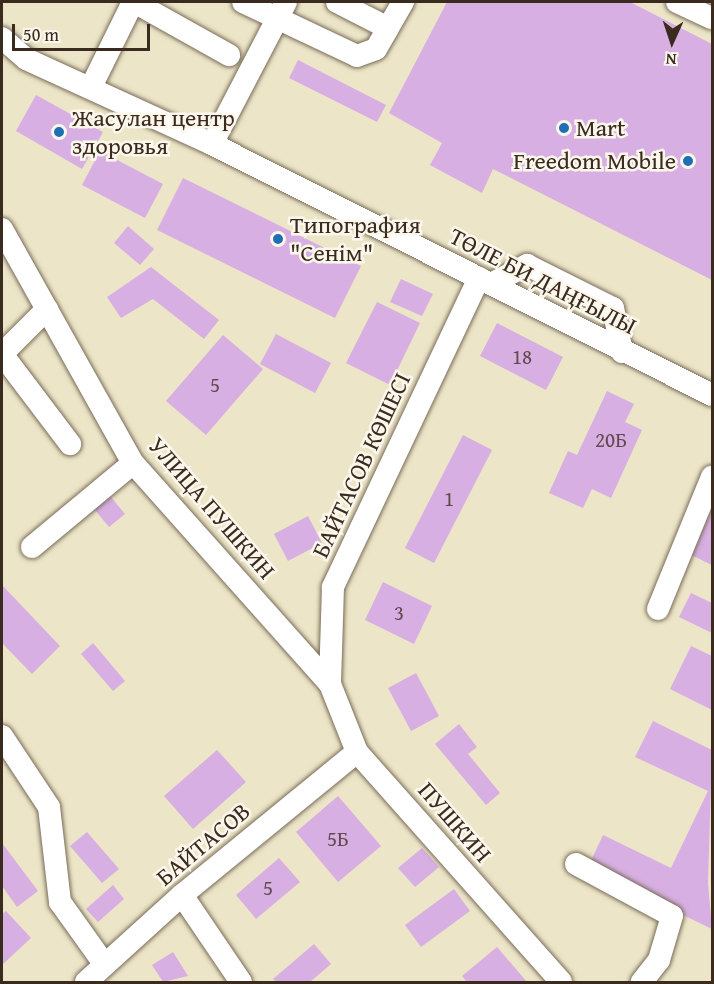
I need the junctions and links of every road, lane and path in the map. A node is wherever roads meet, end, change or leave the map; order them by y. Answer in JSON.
{"nodes":[{"id":1,"x":134,"y":2,"type":"edge"},
{"id":2,"x":243,"y":2,"type":"edge"},
{"id":3,"x":337,"y":2,"type":"edge"},
{"id":4,"x":403,"y":2,"type":"edge"},
{"id":5,"x":677,"y":2,"type":"edge"},
{"id":6,"x":282,"y":10,"type":"edge"},
{"id":7,"x":712,"y":18,"type":"edge"},
{"id":8,"x":388,"y":28,"type":"junction"},
{"id":9,"x":2,"y":38,"type":"edge"},
{"id":10,"x":229,"y":55,"type":"dead end"},
{"id":11,"x":26,"y":58,"type":"junction"},
{"id":12,"x":2,"y":60,"type":"edge"},
{"id":13,"x":91,"y":87,"type":"junction"},
{"id":14,"x":212,"y":144,"type":"junction"},
{"id":15,"x":2,"y":229,"type":"edge"},
{"id":16,"x":485,"y":281,"type":"junction"},
{"id":17,"x":47,"y":309,"type":"junction"},
{"id":18,"x":622,"y":352,"type":"junction"},
{"id":19,"x":712,"y":395,"type":"edge"},
{"id":20,"x":70,"y":444,"type":"dead end"},
{"id":21,"x":133,"y":463,"type":"junction"},
{"id":22,"x":712,"y":477,"type":"edge"},
{"id":23,"x":32,"y":547,"type":"dead end"},
{"id":24,"x":658,"y":609,"type":"dead end"},
{"id":25,"x":330,"y":684,"type":"junction"},
{"id":26,"x":2,"y":736,"type":"edge"},
{"id":27,"x":357,"y":752,"type":"junction"},
{"id":28,"x":576,"y":864,"type":"dead end"},
{"id":29,"x":182,"y":895,"type":"junction"},
{"id":30,"x":105,"y":965,"type":"junction"},
{"id":31,"x":86,"y":982,"type":"edge"},
{"id":32,"x":241,"y":982,"type":"edge"},
{"id":33,"x":561,"y":982,"type":"edge"},
{"id":34,"x":642,"y":982,"type":"edge"}],
"edges":[{"from":1,"to":10,"type":"street"},
{"from":1,"to":13,"type":"street"},
{"from":2,"to":6,"type":"street"},
{"from":3,"to":8,"type":"street"},
{"from":4,"to":8,"type":"street"},
{"from":5,"to":7,"type":"street"},
{"from":6,"to":8,"type":"street"},
{"from":6,"to":14,"type":"street"},
{"from":9,"to":11,"type":"street"},
{"from":11,"to":12,"type":"street"},
{"from":11,"to":13,"type":"street","name":"ТӨЛЕ БИ ДАҢҒЫЛЫ"},
{"from":13,"to":14,"type":"street","name":"ТӨЛЕ БИ ДАҢҒЫЛЫ"},
{"from":14,"to":16,"type":"street","name":"ТӨЛЕ БИ ДАҢҒЫЛЫ"},
{"from":15,"to":17,"type":"street","name":"УЛИЦА ПУШКИН"},
{"from":16,"to":18,"type":"street","name":"ТӨЛЕ БИ ДАҢҒЫЛЫ"},
{"from":16,"to":18,"type":"street"},
{"from":16,"to":25,"type":"street","name":"БАЙТАСОВ КӨШЕСІ"},
{"from":17,"to":20,"type":"street"},
{"from":17,"to":21,"type":"street","name":"УЛИЦА ПУШКИН"},
{"from":18,"to":19,"type":"street","name":"ТӨЛЕ БИ ДАҢҒЫЛЫ"},
{"from":21,"to":23,"type":"street"},
{"from":21,"to":25,"type":"street","name":"УЛИЦА ПУШКИН"},
{"from":22,"to":24,"type":"street"},
{"from":25,"to":27,"type":"street","name":"ПУШКИН"},
{"from":26,"to":30,"type":"street"},
{"from":27,"to":29,"type":"street","name":"БАЙТАСОВ"},
{"from":27,"to":33,"type":"street","name":"ПУШКИН"},
{"from":28,"to":34,"type":"street"},
{"from":29,"to":30,"type":"street","name":"БАЙТАСОВ"},
{"from":29,"to":32,"type":"street"},
{"from":30,"to":31,"type":"street","name":"БАЙТАСОВ"}]}
